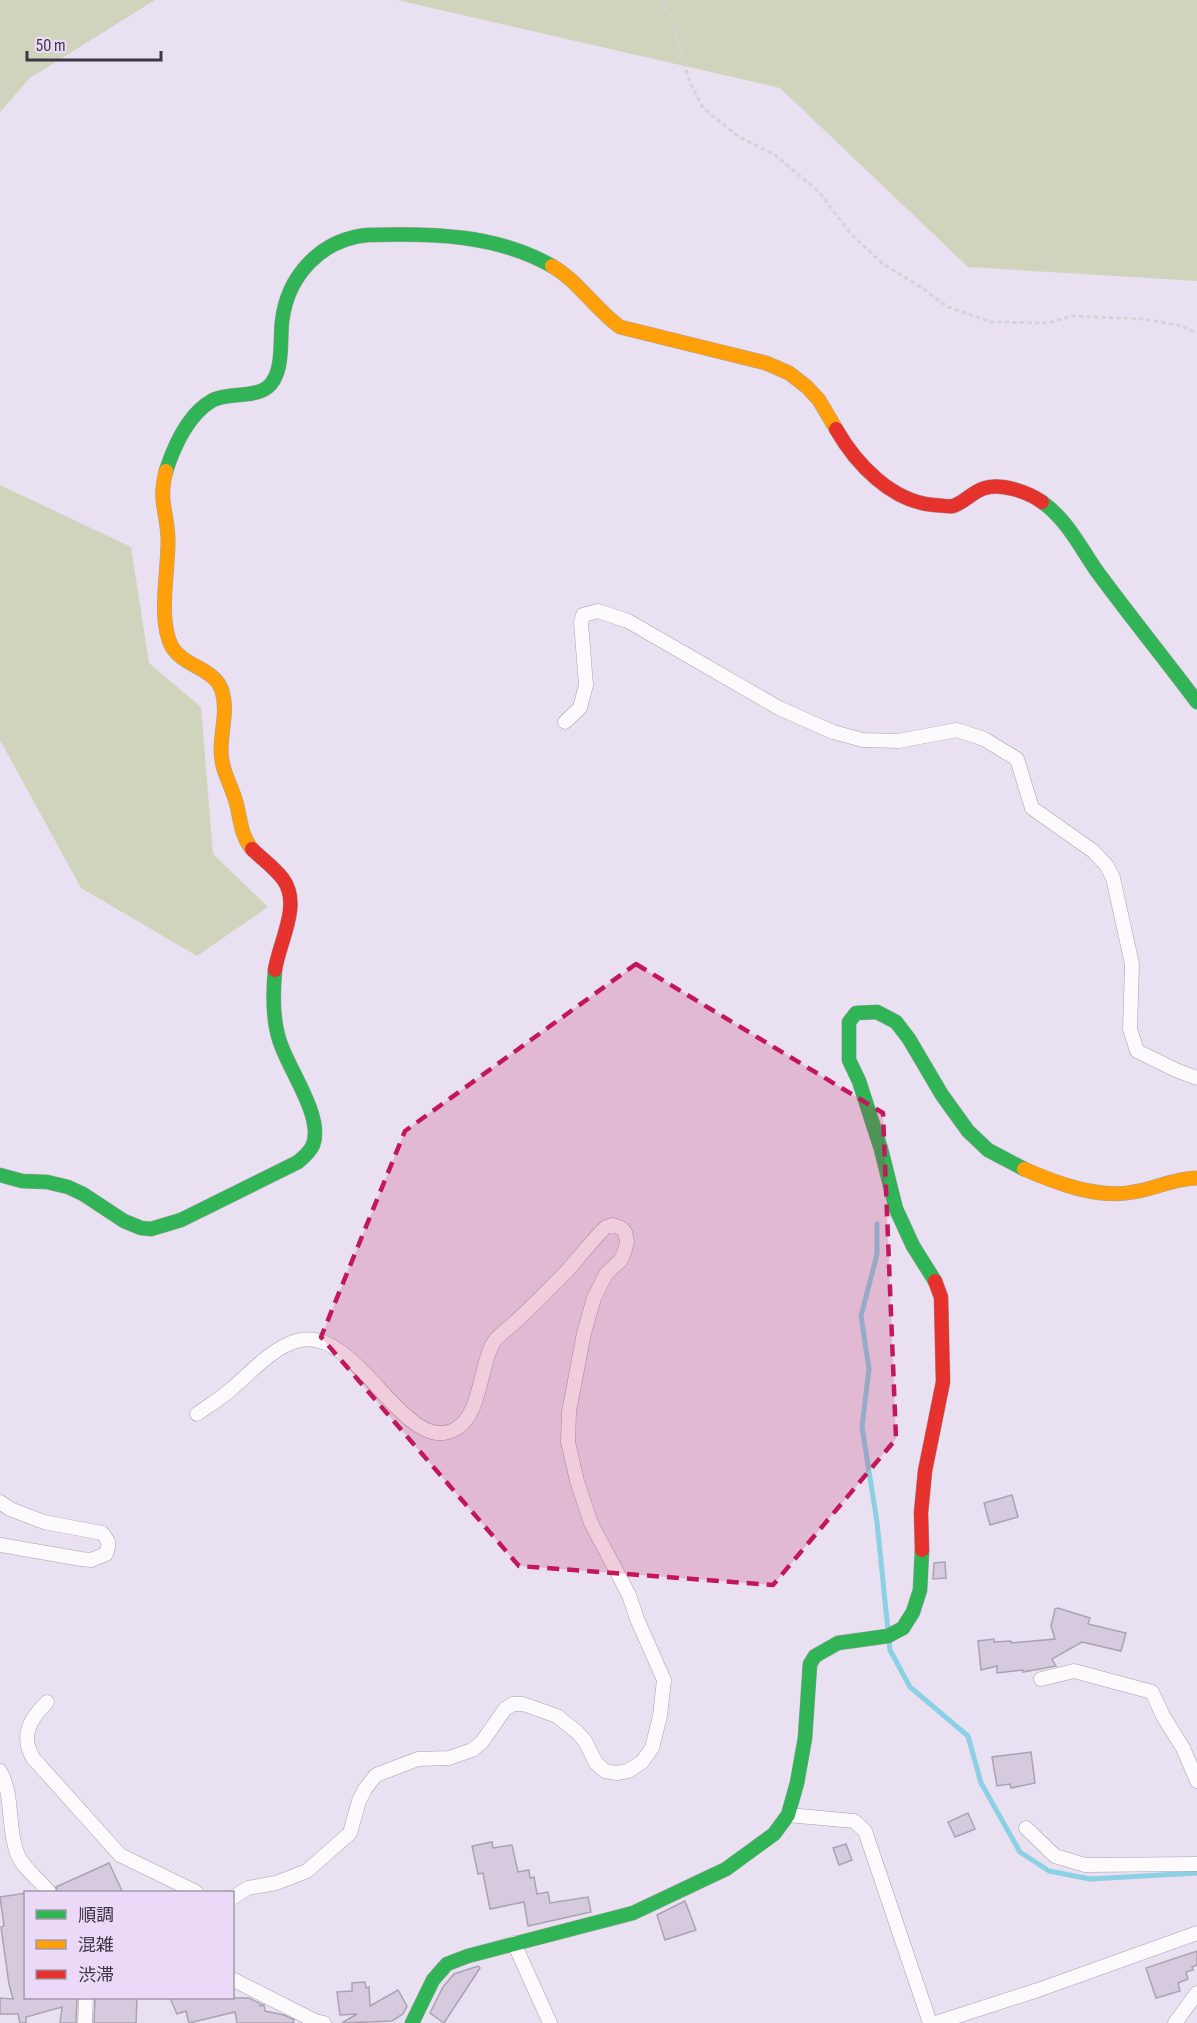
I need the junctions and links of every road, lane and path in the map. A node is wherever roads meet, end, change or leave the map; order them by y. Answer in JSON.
{"nodes":[{"id":1,"x":660,"y":0,"type":"edge"},
{"id":2,"x":1197,"y":333,"type":"edge"},
{"id":3,"x":1197,"y":702,"type":"edge"},
{"id":4,"x":565,"y":722,"type":"dead end"},
{"id":5,"x":1197,"y":1078,"type":"edge"},
{"id":6,"x":0,"y":1175,"type":"edge"},
{"id":7,"x":1197,"y":1178,"type":"edge"},
{"id":8,"x":197,"y":1414,"type":"dead end"},
{"id":9,"x":0,"y":1502,"type":"edge"},
{"id":10,"x":0,"y":1545,"type":"edge"},
{"id":11,"x":1041,"y":1679,"type":"dead end"},
{"id":12,"x":47,"y":1702,"type":"dead end"},
{"id":13,"x":0,"y":1771,"type":"edge"},
{"id":14,"x":1197,"y":1780,"type":"edge"},
{"id":15,"x":788,"y":1815,"type":"junction"},
{"id":16,"x":1026,"y":1828,"type":"dead end"},
{"id":17,"x":1197,"y":1864,"type":"edge"},
{"id":18,"x":47,"y":1891,"type":"edge"},
{"id":19,"x":192,"y":1891,"type":"edge"},
{"id":20,"x":234,"y":1897,"type":"edge"},
{"id":21,"x":1197,"y":1933,"type":"edge"},
{"id":22,"x":514,"y":1943,"type":"junction"},
{"id":23,"x":234,"y":1979,"type":"edge"},
{"id":24,"x":1197,"y":1993,"type":"edge"},
{"id":25,"x":86,"y":1999,"type":"edge"},
{"id":26,"x":411,"y":2021,"type":"edge"},
{"id":27,"x":85,"y":2023,"type":"edge"},
{"id":28,"x":324,"y":2023,"type":"edge"},
{"id":29,"x":550,"y":2023,"type":"edge"},
{"id":30,"x":930,"y":2023,"type":"edge"},
{"id":31,"x":936,"y":2023,"type":"edge"},
{"id":32,"x":1175,"y":2023,"type":"edge"}],
"edges":[{"from":1,"to":2,"type":"path"},
{"from":3,"to":6,"type":"street"},
{"from":4,"to":5,"type":"street"},
{"from":7,"to":15,"type":"street"},
{"from":8,"to":20,"type":"street"},
{"from":9,"to":10,"type":"street"},
{"from":11,"to":14,"type":"street"},
{"from":12,"to":19,"type":"street"},
{"from":13,"to":18,"type":"street"},
{"from":15,"to":22,"type":"street"},
{"from":15,"to":30,"type":"street"},
{"from":16,"to":17,"type":"street"},
{"from":21,"to":31,"type":"street"},
{"from":22,"to":26,"type":"street"},
{"from":22,"to":29,"type":"street"},
{"from":23,"to":28,"type":"street"},
{"from":24,"to":32,"type":"street"},
{"from":25,"to":27,"type":"street"}]}
